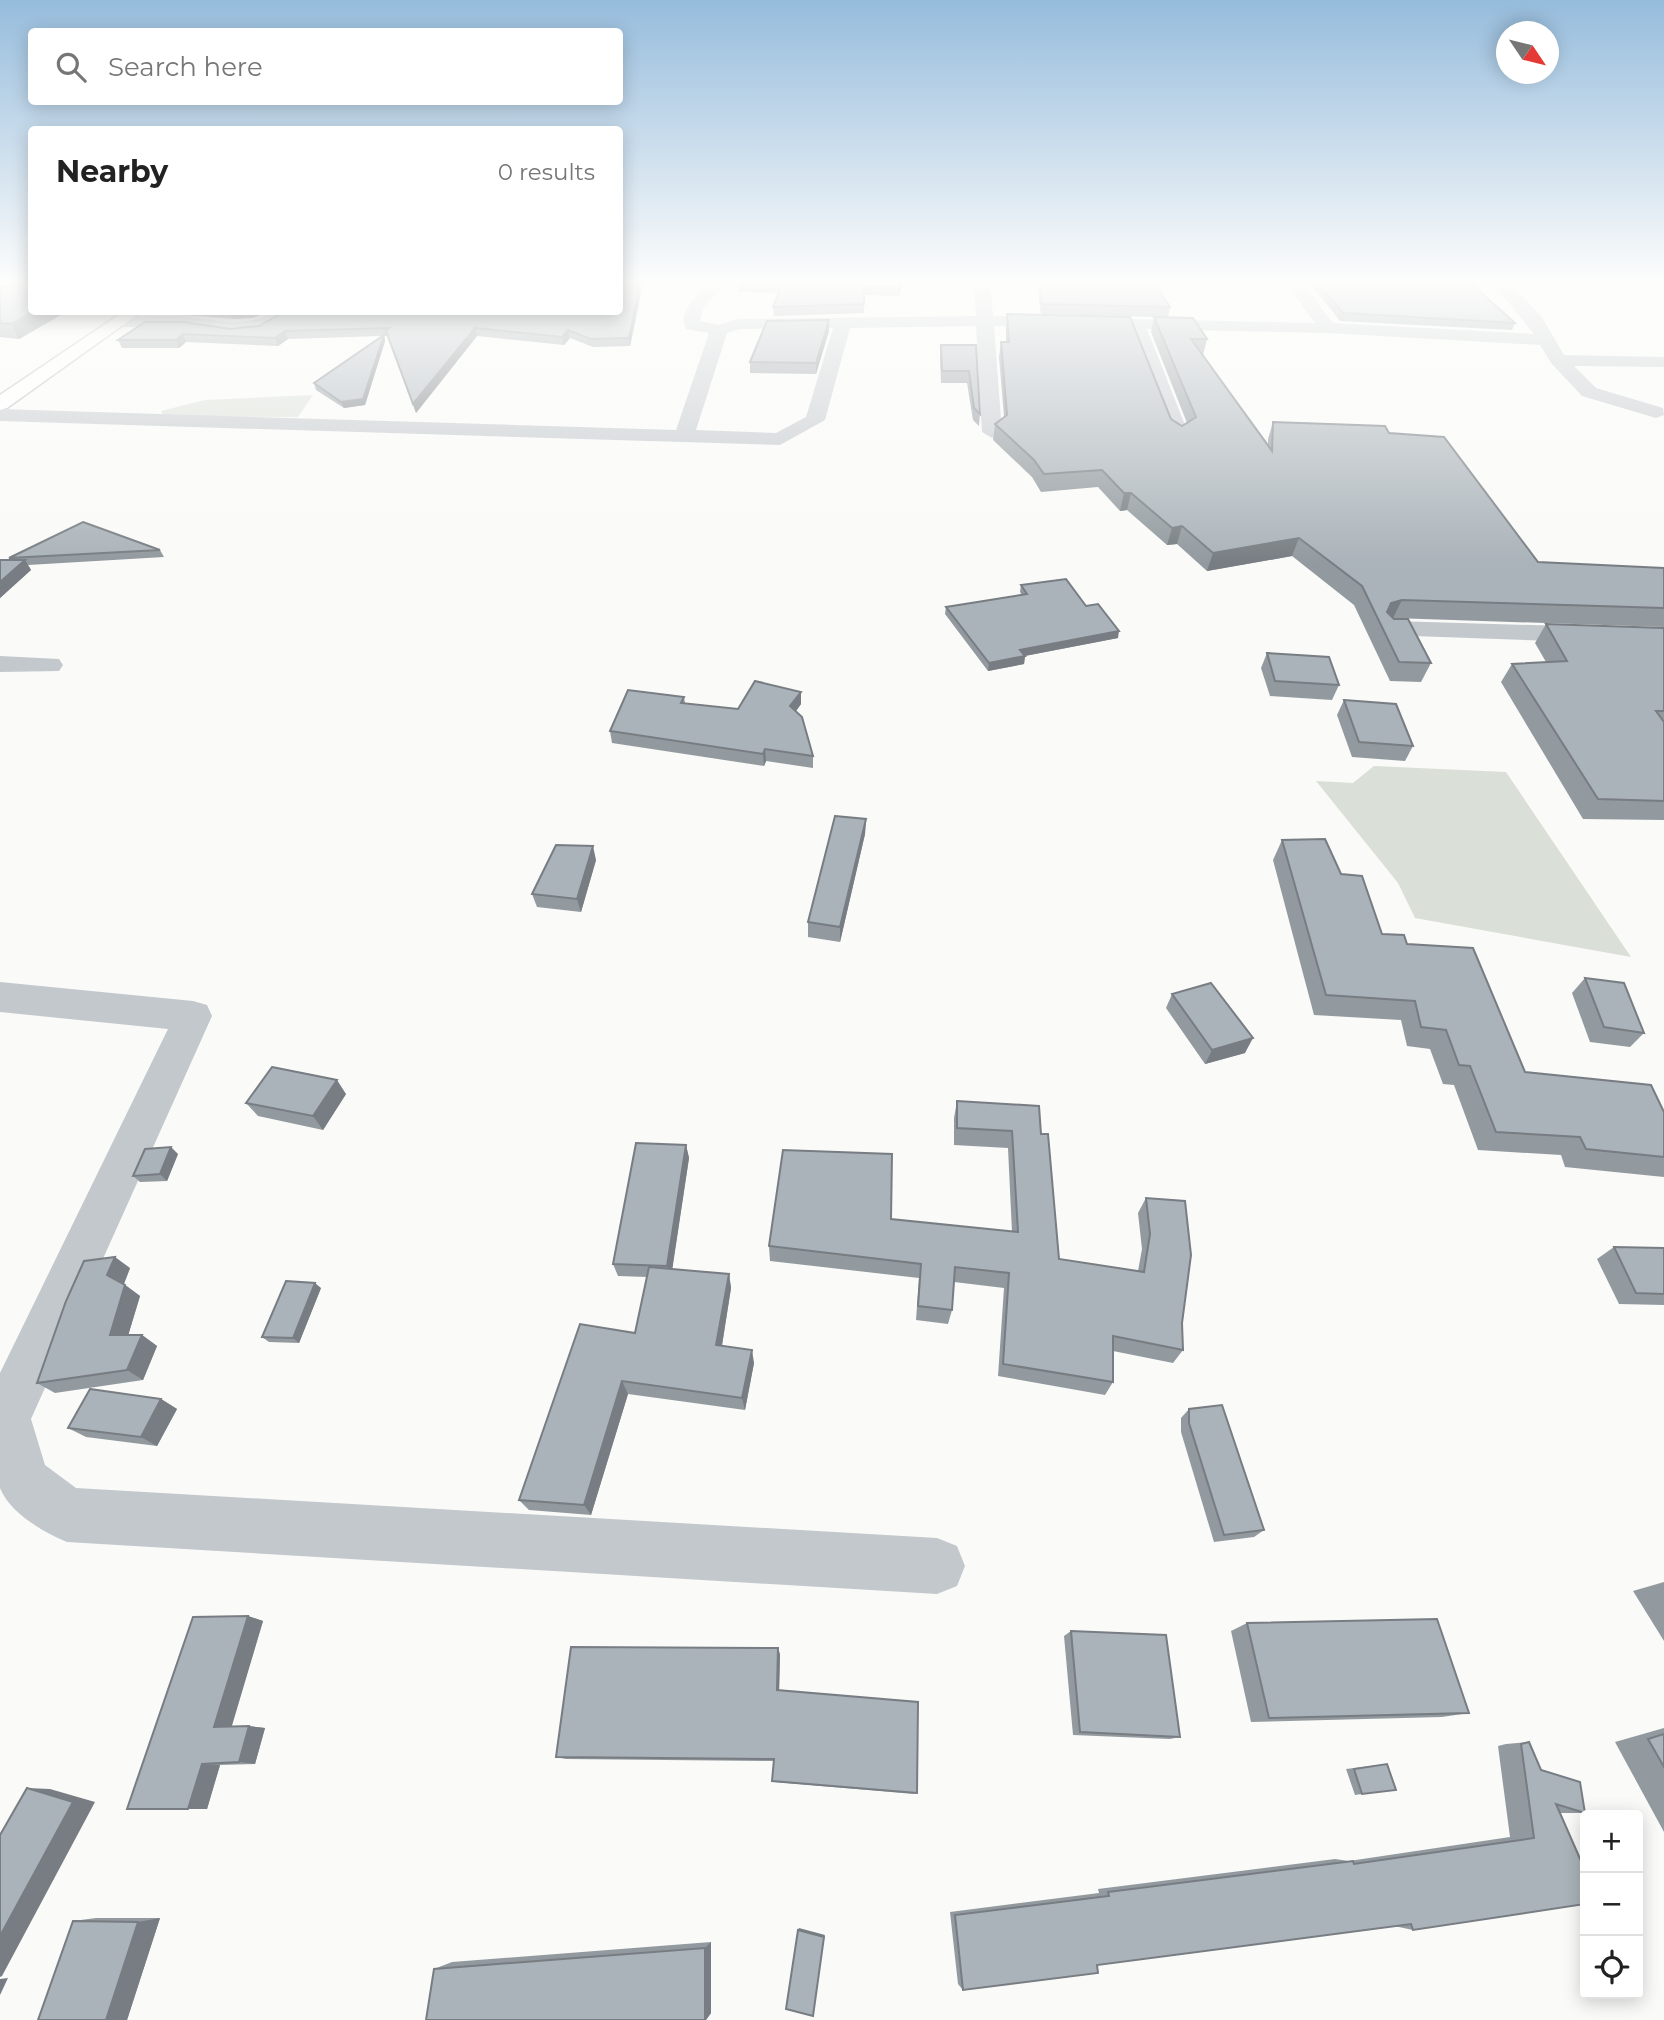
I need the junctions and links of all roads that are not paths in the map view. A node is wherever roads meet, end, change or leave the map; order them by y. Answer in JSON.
{"nodes":[{"id":1,"x":42,"y":375,"type":"edge"},
{"id":2,"x":704,"y":375,"type":"edge"},
{"id":3,"x":828,"y":375,"type":"edge"},
{"id":4,"x":988,"y":375,"type":"edge"},
{"id":5,"x":1156,"y":375,"type":"edge"},
{"id":6,"x":1573,"y":375,"type":"edge"},
{"id":7,"x":0,"y":404,"type":"edge"},
{"id":8,"x":1656,"y":412,"type":"dead end"},
{"id":9,"x":0,"y":415,"type":"edge"},
{"id":10,"x":992,"y":432,"type":"dead end"},
{"id":11,"x":1179,"y":435,"type":"edge"},
{"id":12,"x":683,"y":438,"type":"junction"},
{"id":13,"x":1394,"y":629,"type":"edge"},
{"id":14,"x":1664,"y":638,"type":"edge"},
{"id":15,"x":0,"y":664,"type":"edge"},
{"id":16,"x":49,"y":665,"type":"dead end"},
{"id":17,"x":0,"y":997,"type":"edge"},
{"id":18,"x":937,"y":1566,"type":"dead end"}],
"edges":[{"from":1,"to":7,"type":"main road"},
{"from":2,"to":12,"type":"street"},
{"from":3,"to":12,"type":"street"},
{"from":4,"to":10,"type":"street"},
{"from":5,"to":11,"type":"street"},
{"from":6,"to":8,"type":"street"},
{"from":9,"to":12,"type":"street"},
{"from":13,"to":14,"type":"street"},
{"from":15,"to":16,"type":"street"},
{"from":17,"to":18,"type":"street"}]}
